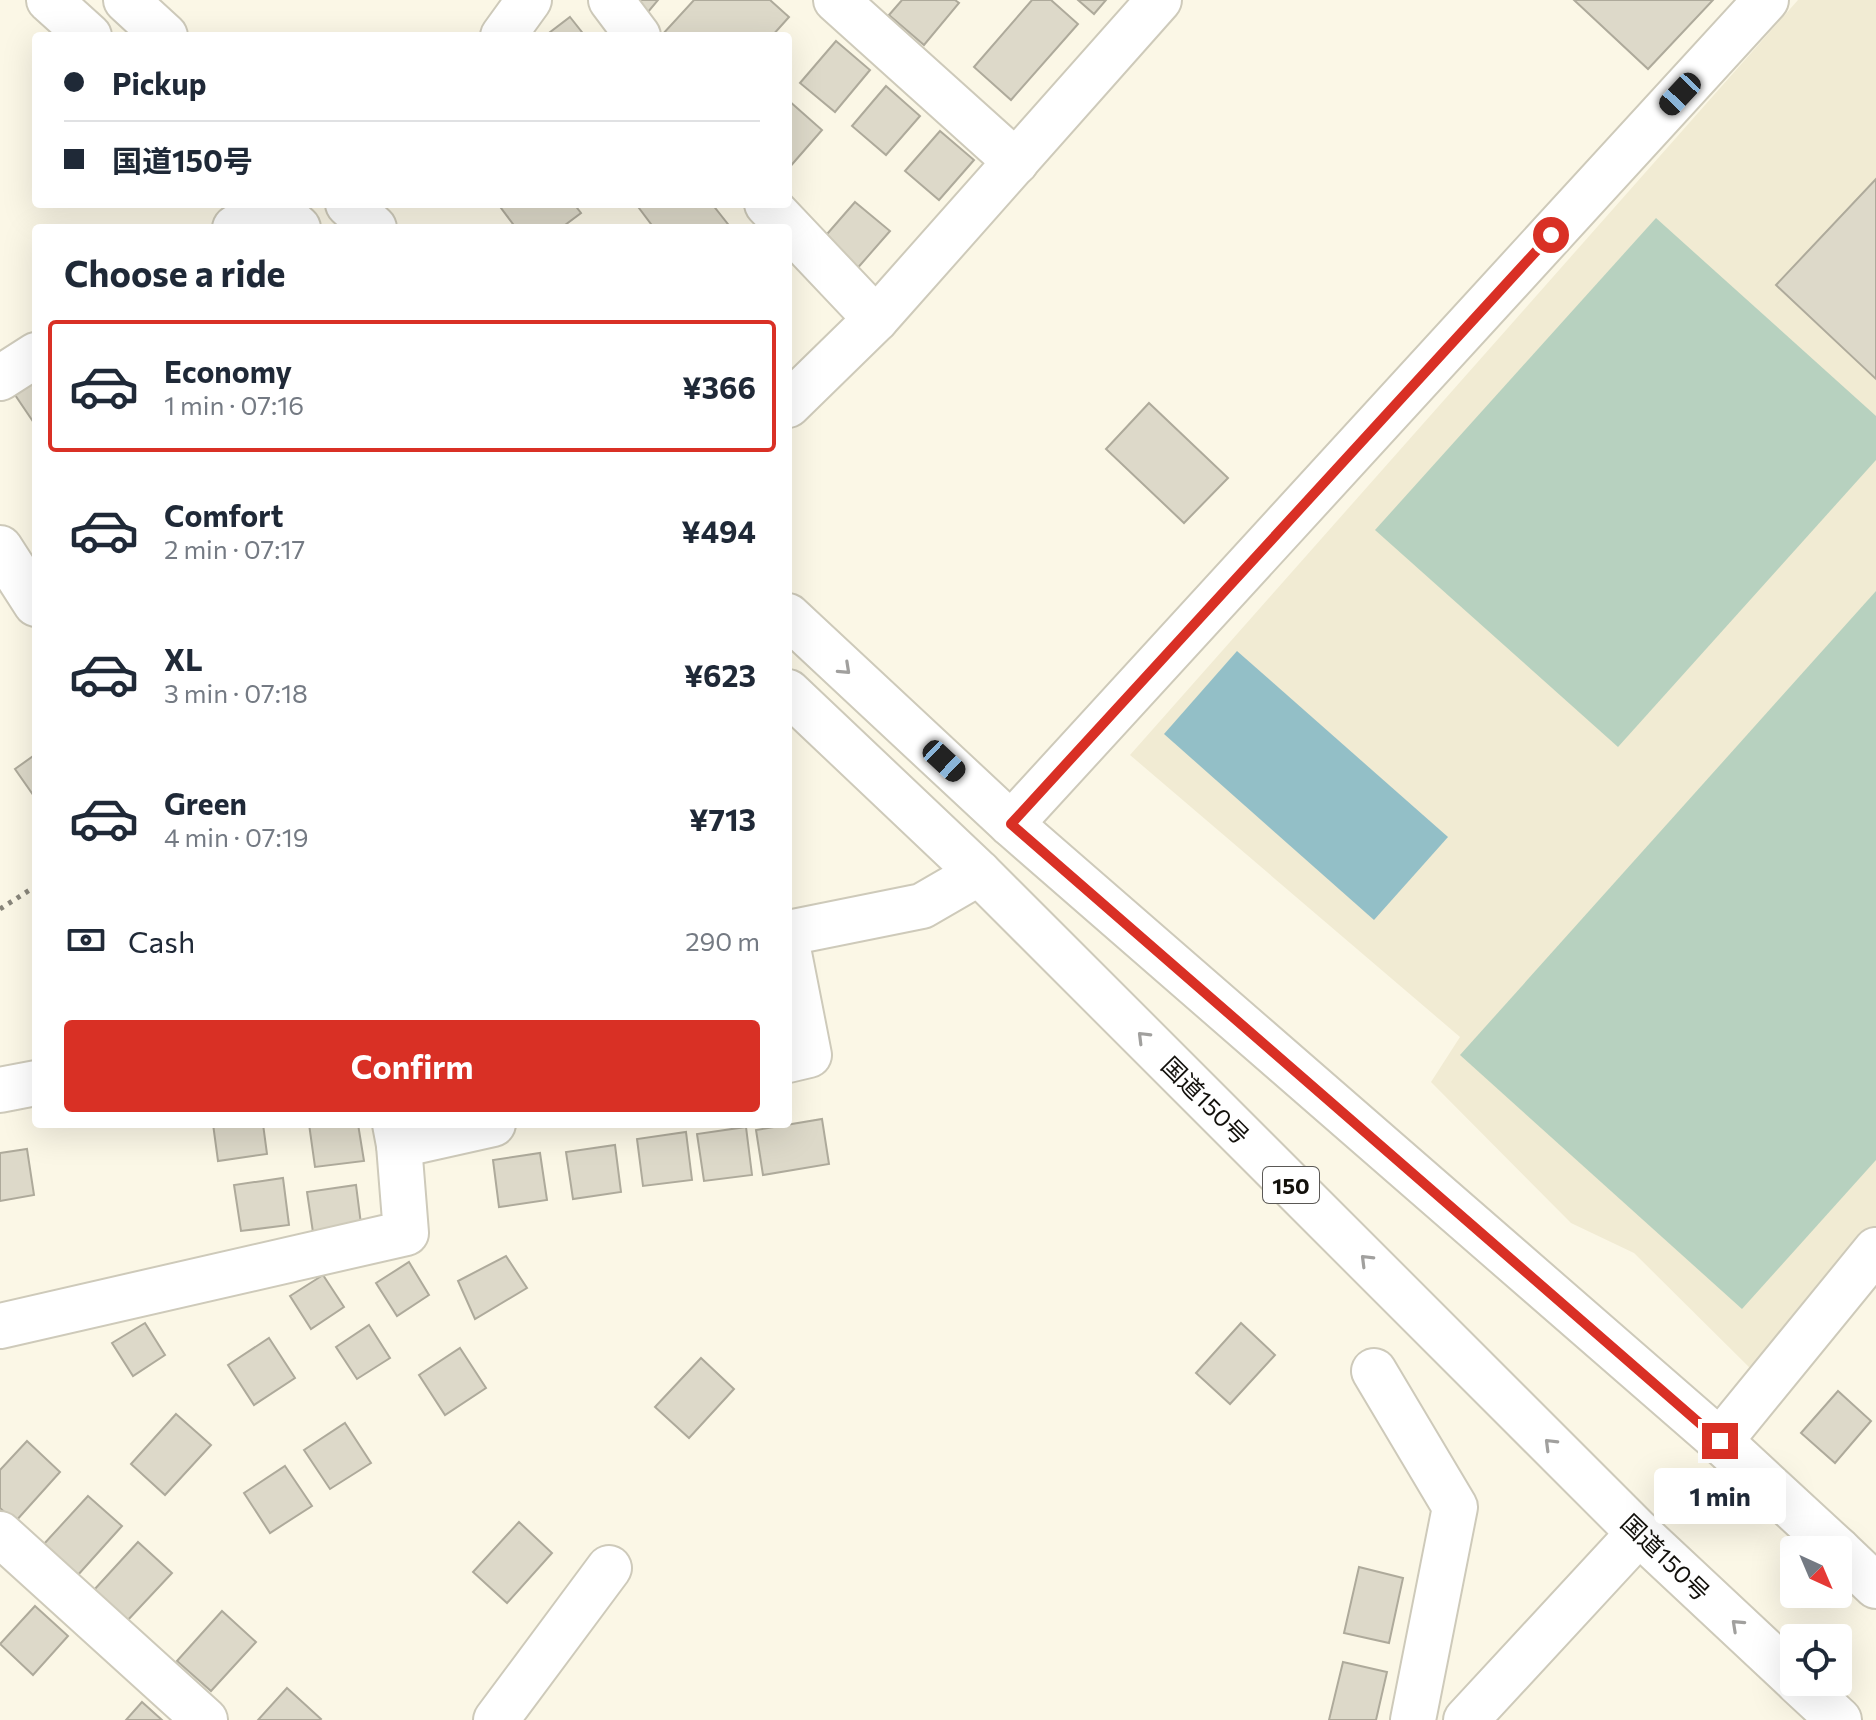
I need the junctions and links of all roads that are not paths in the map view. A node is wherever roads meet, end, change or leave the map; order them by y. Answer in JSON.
{"nodes":[{"id":1,"x":49,"y":0,"type":"edge"},
{"id":2,"x":126,"y":0,"type":"edge"},
{"id":3,"x":529,"y":0,"type":"edge"},
{"id":4,"x":611,"y":0,"type":"edge"},
{"id":5,"x":836,"y":0,"type":"edge"},
{"id":6,"x":1159,"y":0,"type":"edge"},
{"id":7,"x":1766,"y":0,"type":"edge"},
{"id":8,"x":85,"y":32,"type":"edge"},
{"id":9,"x":161,"y":32,"type":"edge"},
{"id":10,"x":506,"y":32,"type":"edge"},
{"id":11,"x":635,"y":32,"type":"edge"},
{"id":12,"x":1016,"y":162,"type":"junction"},
{"id":13,"x":266,"y":208,"type":"edge"},
{"id":14,"x":276,"y":208,"type":"edge"},
{"id":15,"x":352,"y":208,"type":"edge"},
{"id":16,"x":771,"y":208,"type":"edge"},
{"id":17,"x":241,"y":224,"type":"edge"},
{"id":18,"x":294,"y":224,"type":"edge"},
{"id":19,"x":370,"y":224,"type":"edge"},
{"id":20,"x":786,"y":224,"type":"edge"},
{"id":21,"x":792,"y":230,"type":"edge"},
{"id":22,"x":876,"y":319,"type":"junction"},
{"id":23,"x":32,"y":358,"type":"edge"},
{"id":24,"x":0,"y":378,"type":"edge"},
{"id":25,"x":792,"y":401,"type":"edge"},
{"id":26,"x":0,"y":548,"type":"edge"},
{"id":27,"x":32,"y":598,"type":"edge"},
{"id":28,"x":792,"y":620,"type":"edge"},
{"id":29,"x":792,"y":696,"type":"edge"},
{"id":30,"x":1011,"y":824,"type":"junction"},
{"id":31,"x":979,"y":873,"type":"junction"},
{"id":32,"x":792,"y":932,"type":"edge"},
{"id":33,"x":792,"y":968,"type":"edge"},
{"id":34,"x":792,"y":1059,"type":"edge"},
{"id":35,"x":32,"y":1084,"type":"edge"},
{"id":36,"x":0,"y":1090,"type":"edge"},
{"id":37,"x":455,"y":1128,"type":"edge"},
{"id":38,"x":397,"y":1134,"type":"edge"},
{"id":39,"x":1876,"y":1250,"type":"edge"},
{"id":40,"x":0,"y":1326,"type":"edge"},
{"id":41,"x":1374,"y":1371,"type":"dead end"},
{"id":42,"x":1720,"y":1441,"type":"junction"},
{"id":43,"x":1639,"y":1533,"type":"junction"},
{"id":44,"x":0,"y":1534,"type":"edge"},
{"id":45,"x":1823,"y":1536,"type":"edge"},
{"id":46,"x":1852,"y":1563,"type":"edge"},
{"id":47,"x":609,"y":1568,"type":"dead end"},
{"id":48,"x":1876,"y":1586,"type":"edge"},
{"id":49,"x":1780,"y":1665,"type":"edge"},
{"id":50,"x":1813,"y":1696,"type":"edge"},
{"id":51,"x":205,"y":1720,"type":"edge"},
{"id":52,"x":496,"y":1720,"type":"edge"},
{"id":53,"x":1413,"y":1720,"type":"edge"},
{"id":54,"x":1466,"y":1720,"type":"edge"},
{"id":55,"x":1839,"y":1720,"type":"edge"}],
"edges":[{"from":1,"to":8,"type":"main road"},
{"from":2,"to":9,"type":"main road"},
{"from":3,"to":10,"type":"main road"},
{"from":4,"to":11,"type":"main road"},
{"from":5,"to":12,"type":"main road"},
{"from":6,"to":12,"type":"main road"},
{"from":7,"to":30,"type":"main road"},
{"from":12,"to":22,"type":"main road"},
{"from":13,"to":17,"type":"main road"},
{"from":14,"to":18,"type":"main road"},
{"from":15,"to":19,"type":"main road"},
{"from":16,"to":20,"type":"main road"},
{"from":21,"to":22,"type":"main road"},
{"from":22,"to":25,"type":"main road"},
{"from":23,"to":24,"type":"main road"},
{"from":26,"to":27,"type":"main road"},
{"from":28,"to":30,"type":"main road","one_way":true},
{"from":29,"to":31,"type":"main road","name":"国道150号","number":"150"},
{"from":30,"to":42,"type":"main road"},
{"from":31,"to":32,"type":"main road"},
{"from":43,"to":31,"type":"main road","name":"国道150号","number":"150","one_way":true},
{"from":33,"to":34,"type":"main road"},
{"from":35,"to":36,"type":"main road"},
{"from":37,"to":38,"type":"main road"},
{"from":38,"to":40,"type":"main road"},
{"from":39,"to":42,"type":"main road"},
{"from":41,"to":53,"type":"main road"},
{"from":42,"to":45,"type":"main road"},
{"from":49,"to":43,"type":"main road","name":"国道150号","number":"150","one_way":true},
{"from":43,"to":54,"type":"main road"},
{"from":44,"to":51,"type":"main road"},
{"from":46,"to":48,"type":"main road"},
{"from":47,"to":52,"type":"main road"},
{"from":50,"to":55,"type":"main road","name":"国道150号","number":"150"}]}
